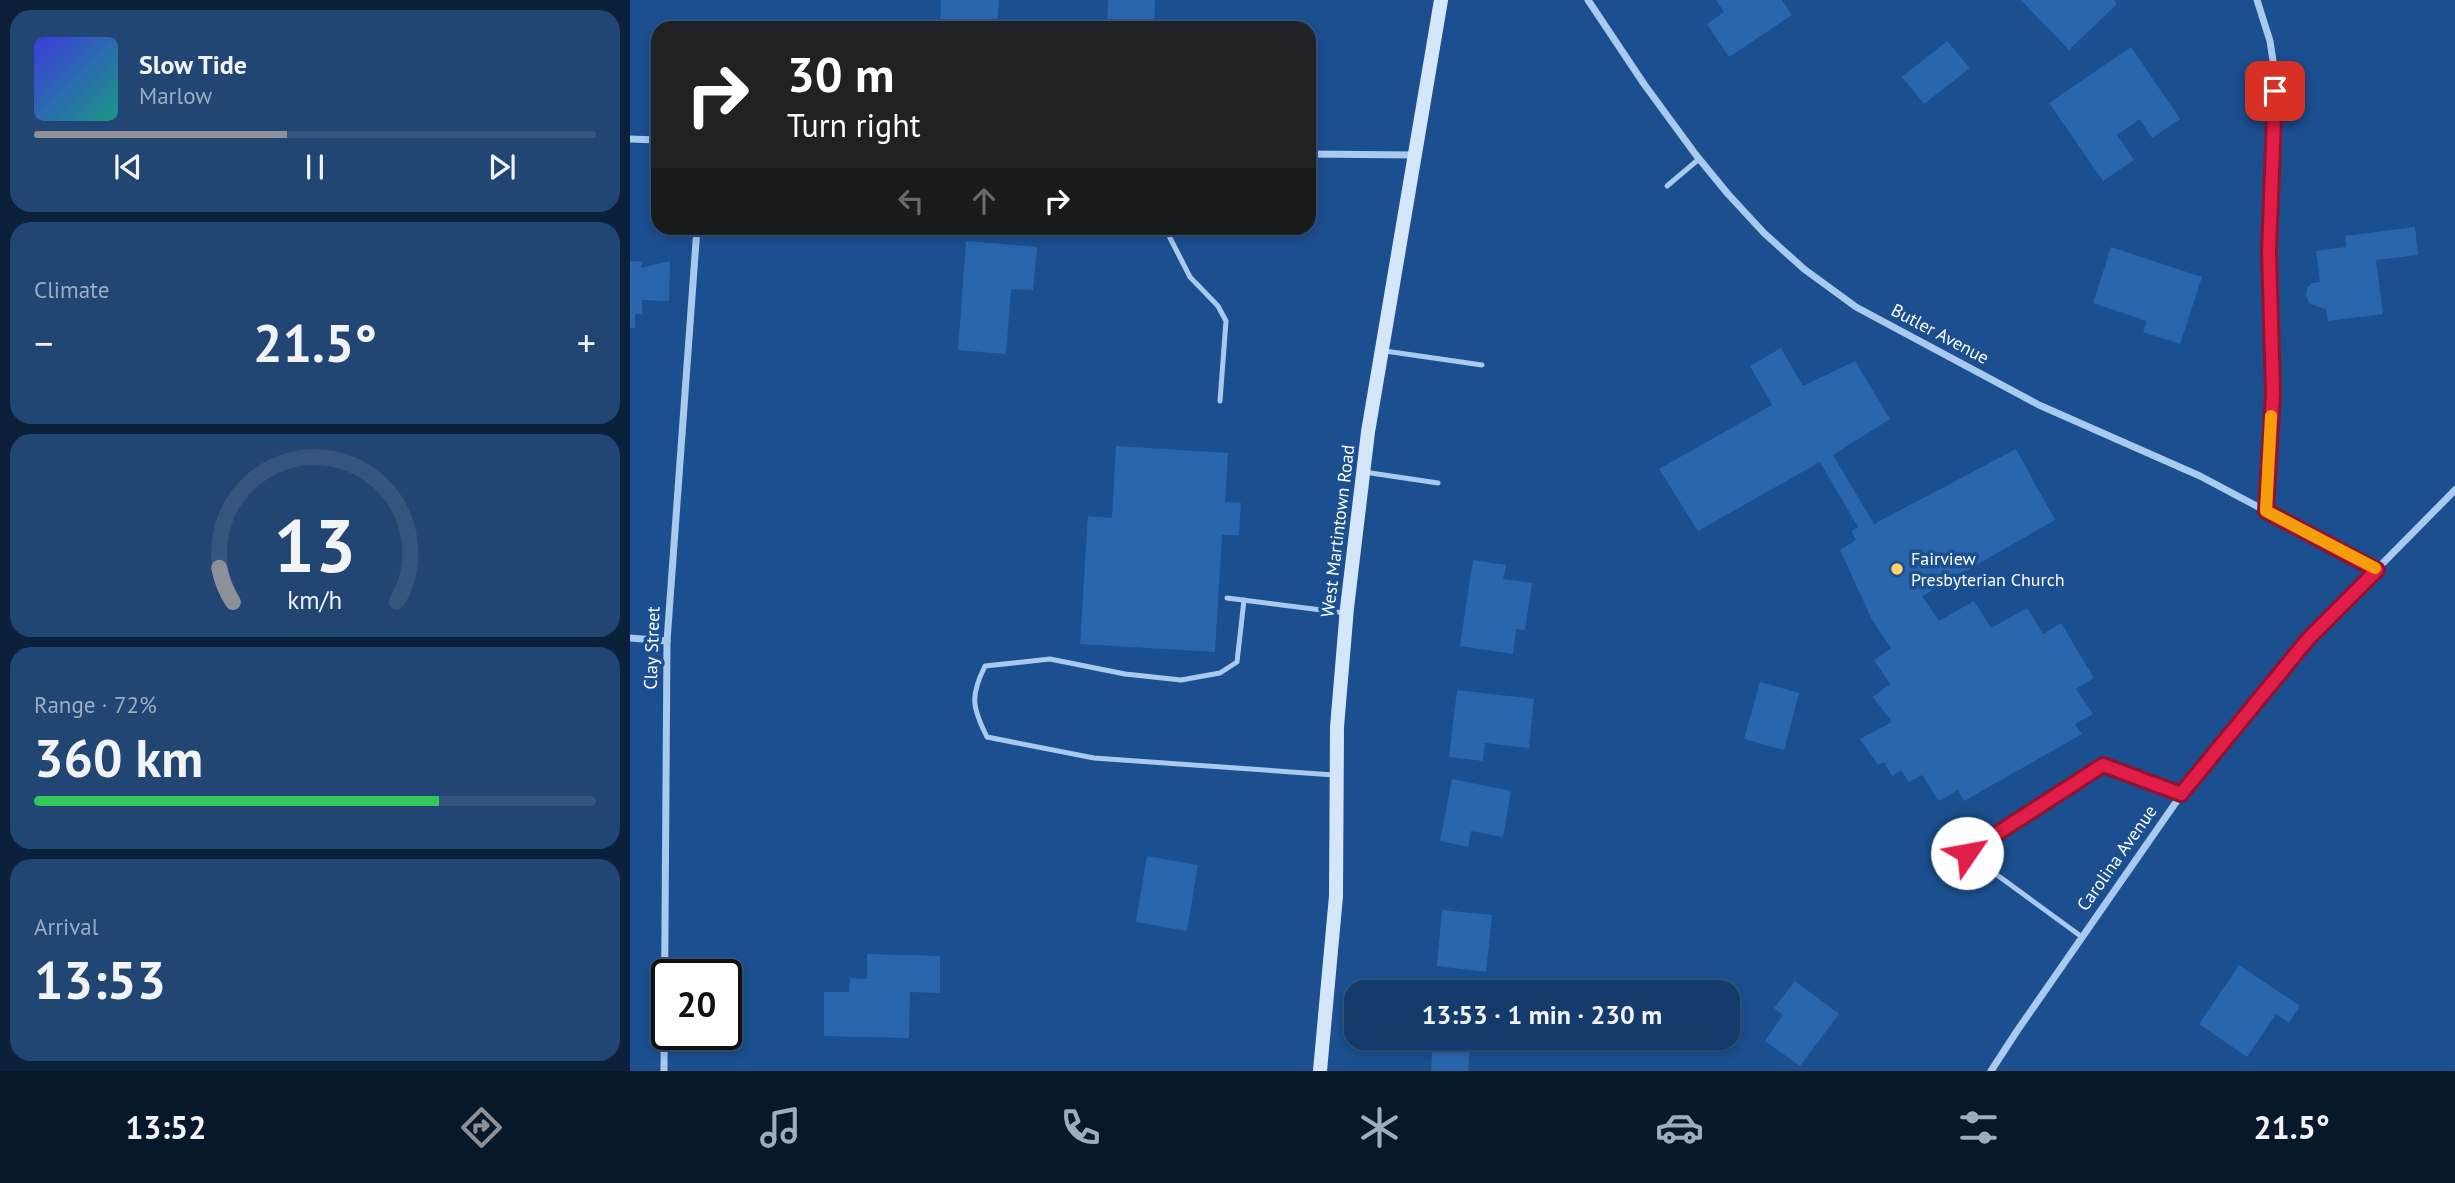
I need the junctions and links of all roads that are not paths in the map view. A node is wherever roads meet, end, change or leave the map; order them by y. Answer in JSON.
{"nodes":[{"id":1,"x":1441,"y":0,"type":"edge"},
{"id":2,"x":1588,"y":0,"type":"edge"},
{"id":3,"x":2257,"y":0,"type":"edge"},
{"id":4,"x":630,"y":139,"type":"edge"},
{"id":5,"x":651,"y":140,"type":"edge"},
{"id":6,"x":1316,"y":154,"type":"edge"},
{"id":7,"x":1414,"y":155,"type":"junction"},
{"id":8,"x":1699,"y":159,"type":"junction"},
{"id":9,"x":1667,"y":186,"type":"dead end"},
{"id":10,"x":696,"y":235,"type":"edge"},
{"id":11,"x":1169,"y":235,"type":"edge"},
{"id":12,"x":1382,"y":351,"type":"junction"},
{"id":13,"x":1482,"y":365,"type":"dead end"},
{"id":14,"x":1220,"y":401,"type":"dead end"},
{"id":15,"x":1364,"y":472,"type":"junction"},
{"id":16,"x":1438,"y":483,"type":"dead end"},
{"id":17,"x":2455,"y":490,"type":"edge"},
{"id":18,"x":2266,"y":511,"type":"junction"},
{"id":19,"x":2377,"y":570,"type":"junction"},
{"id":20,"x":1227,"y":598,"type":"dead end"},
{"id":21,"x":1244,"y":600,"type":"junction"},
{"id":22,"x":1347,"y":613,"type":"junction"},
{"id":23,"x":630,"y":638,"type":"edge"},
{"id":24,"x":667,"y":640,"type":"junction"},
{"id":25,"x":1337,"y":775,"type":"junction"},
{"id":26,"x":2181,"y":794,"type":"junction"},
{"id":27,"x":2082,"y":937,"type":"junction"},
{"id":28,"x":664,"y":1071,"type":"edge"},
{"id":29,"x":1320,"y":1071,"type":"edge"},
{"id":30,"x":1991,"y":1071,"type":"edge"}],
"edges":[{"from":1,"to":7,"type":"main road","name":"West Martintown Road"},
{"from":2,"to":8,"type":"street","name":"Butler Avenue"},
{"from":3,"to":18,"type":"street"},
{"from":4,"to":5,"type":"street"},
{"from":6,"to":7,"type":"street"},
{"from":7,"to":12,"type":"main road","name":"West Martintown Road"},
{"from":8,"to":9,"type":"lane"},
{"from":8,"to":18,"type":"street","name":"Butler Avenue"},
{"from":10,"to":24,"type":"street","name":"Clay Street"},
{"from":11,"to":14,"type":"lane"},
{"from":12,"to":13,"type":"lane"},
{"from":12,"to":15,"type":"main road","name":"West Martintown Road"},
{"from":15,"to":16,"type":"lane"},
{"from":15,"to":22,"type":"main road","name":"West Martintown Road"},
{"from":17,"to":19,"type":"street","name":"Carolina Avenue"},
{"from":18,"to":19,"type":"street","name":"Butler Avenue"},
{"from":19,"to":26,"type":"street","name":"Carolina Avenue"},
{"from":20,"to":21,"type":"lane"},
{"from":21,"to":22,"type":"lane"},
{"from":21,"to":25,"type":"lane"},
{"from":22,"to":25,"type":"main road","name":"West Martintown Road"},
{"from":23,"to":24,"type":"street"},
{"from":24,"to":28,"type":"street","name":"Clay Street"},
{"from":25,"to":29,"type":"main road","name":"West Martintown Road"},
{"from":26,"to":27,"type":"street","name":"Carolina Avenue"},
{"from":26,"to":27,"type":"lane"},
{"from":27,"to":30,"type":"street","name":"Carolina Avenue"}]}
